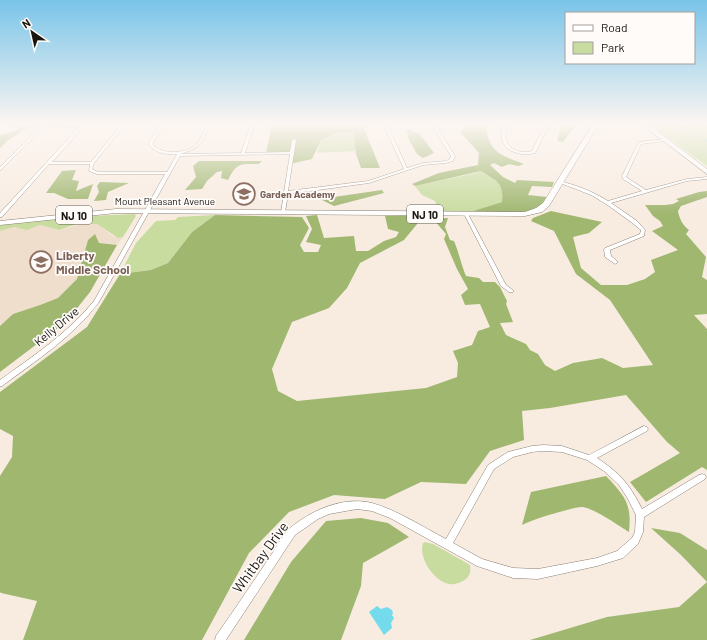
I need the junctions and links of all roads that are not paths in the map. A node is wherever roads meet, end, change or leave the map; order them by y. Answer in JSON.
{"nodes":[{"id":1,"x":292,"y":153,"type":"edge"},
{"id":2,"x":15,"y":154,"type":"edge"},
{"id":3,"x":57,"y":154,"type":"edge"},
{"id":4,"x":99,"y":154,"type":"edge"},
{"id":5,"x":180,"y":154,"type":"joint"},
{"id":6,"x":243,"y":154,"type":"joint"},
{"id":7,"x":250,"y":154,"type":"edge"},
{"id":8,"x":399,"y":154,"type":"edge"},
{"id":9,"x":451,"y":154,"type":"edge"},
{"id":10,"x":577,"y":154,"type":"edge"},
{"id":11,"x":635,"y":154,"type":"edge"},
{"id":12,"x":683,"y":154,"type":"edge"},
{"id":13,"x":48,"y":163,"type":"junction"},
{"id":14,"x":92,"y":163,"type":"junction"},
{"id":15,"x":0,"y":169,"type":"edge"},
{"id":16,"x":406,"y":170,"type":"junction"},
{"id":17,"x":707,"y":172,"type":"edge"},
{"id":18,"x":169,"y":173,"type":"junction"},
{"id":19,"x":707,"y":178,"type":"edge"},
{"id":20,"x":559,"y":182,"type":"junction"},
{"id":21,"x":646,"y":192,"type":"junction"},
{"id":22,"x":285,"y":193,"type":"junction"},
{"id":23,"x":609,"y":202,"type":"junction"},
{"id":24,"x":148,"y":210,"type":"junction"},
{"id":25,"x":283,"y":212,"type":"junction"},
{"id":26,"x":466,"y":214,"type":"junction"},
{"id":27,"x":0,"y":216,"type":"edge"},
{"id":28,"x":0,"y":223,"type":"edge"},
{"id":29,"x":615,"y":262,"type":"dead end"},
{"id":30,"x":511,"y":291,"type":"dead end"},
{"id":31,"x":0,"y":384,"type":"edge"},
{"id":32,"x":644,"y":428,"type":"dead end"},
{"id":33,"x":590,"y":458,"type":"junction"},
{"id":34,"x":702,"y":477,"type":"dead end"},
{"id":35,"x":640,"y":515,"type":"junction"},
{"id":36,"x":448,"y":544,"type":"junction"},
{"id":37,"x":220,"y":640,"type":"edge"}],
"edges":[{"from":1,"to":22,"type":"street"},
{"from":2,"to":15,"type":"street"},
{"from":3,"to":13,"type":"street"},
{"from":4,"to":14,"type":"street"},
{"from":5,"to":6,"type":"street"},
{"from":5,"to":18,"type":"street","name":"Kelly Drive"},
{"from":6,"to":7,"type":"street"},
{"from":8,"to":16,"type":"street"},
{"from":9,"to":16,"type":"street"},
{"from":10,"to":20,"type":"main road","name":"Mount Pleasant Avenue","number":"NJ 10"},
{"from":11,"to":21,"type":"street"},
{"from":12,"to":17,"type":"main road"},
{"from":13,"to":14,"type":"street"},
{"from":13,"to":27,"type":"street"},
{"from":14,"to":18,"type":"street"},
{"from":16,"to":22,"type":"street"},
{"from":18,"to":24,"type":"street","name":"Kelly Drive"},
{"from":19,"to":21,"type":"street"},
{"from":20,"to":23,"type":"street"},
{"from":20,"to":26,"type":"main road","name":"Mount Pleasant Avenue","number":"NJ 10"},
{"from":21,"to":23,"type":"street"},
{"from":22,"to":25,"type":"street"},
{"from":23,"to":29,"type":"street"},
{"from":24,"to":25,"type":"main road","name":"Mount Pleasant Avenue","number":"NJ 10"},
{"from":24,"to":28,"type":"main road","name":"Mount Pleasant Avenue","number":"NJ 10"},
{"from":24,"to":31,"type":"street","name":"Kelly Drive"},
{"from":25,"to":26,"type":"main road","name":"Mount Pleasant Avenue","number":"NJ 10"},
{"from":26,"to":30,"type":"street"},
{"from":32,"to":33,"type":"street"},
{"from":33,"to":35,"type":"street"},
{"from":33,"to":36,"type":"street"},
{"from":34,"to":35,"type":"street"},
{"from":35,"to":36,"type":"street","name":"Whitbay Drive"},
{"from":36,"to":37,"type":"street","name":"Whitbay Drive"}]}
